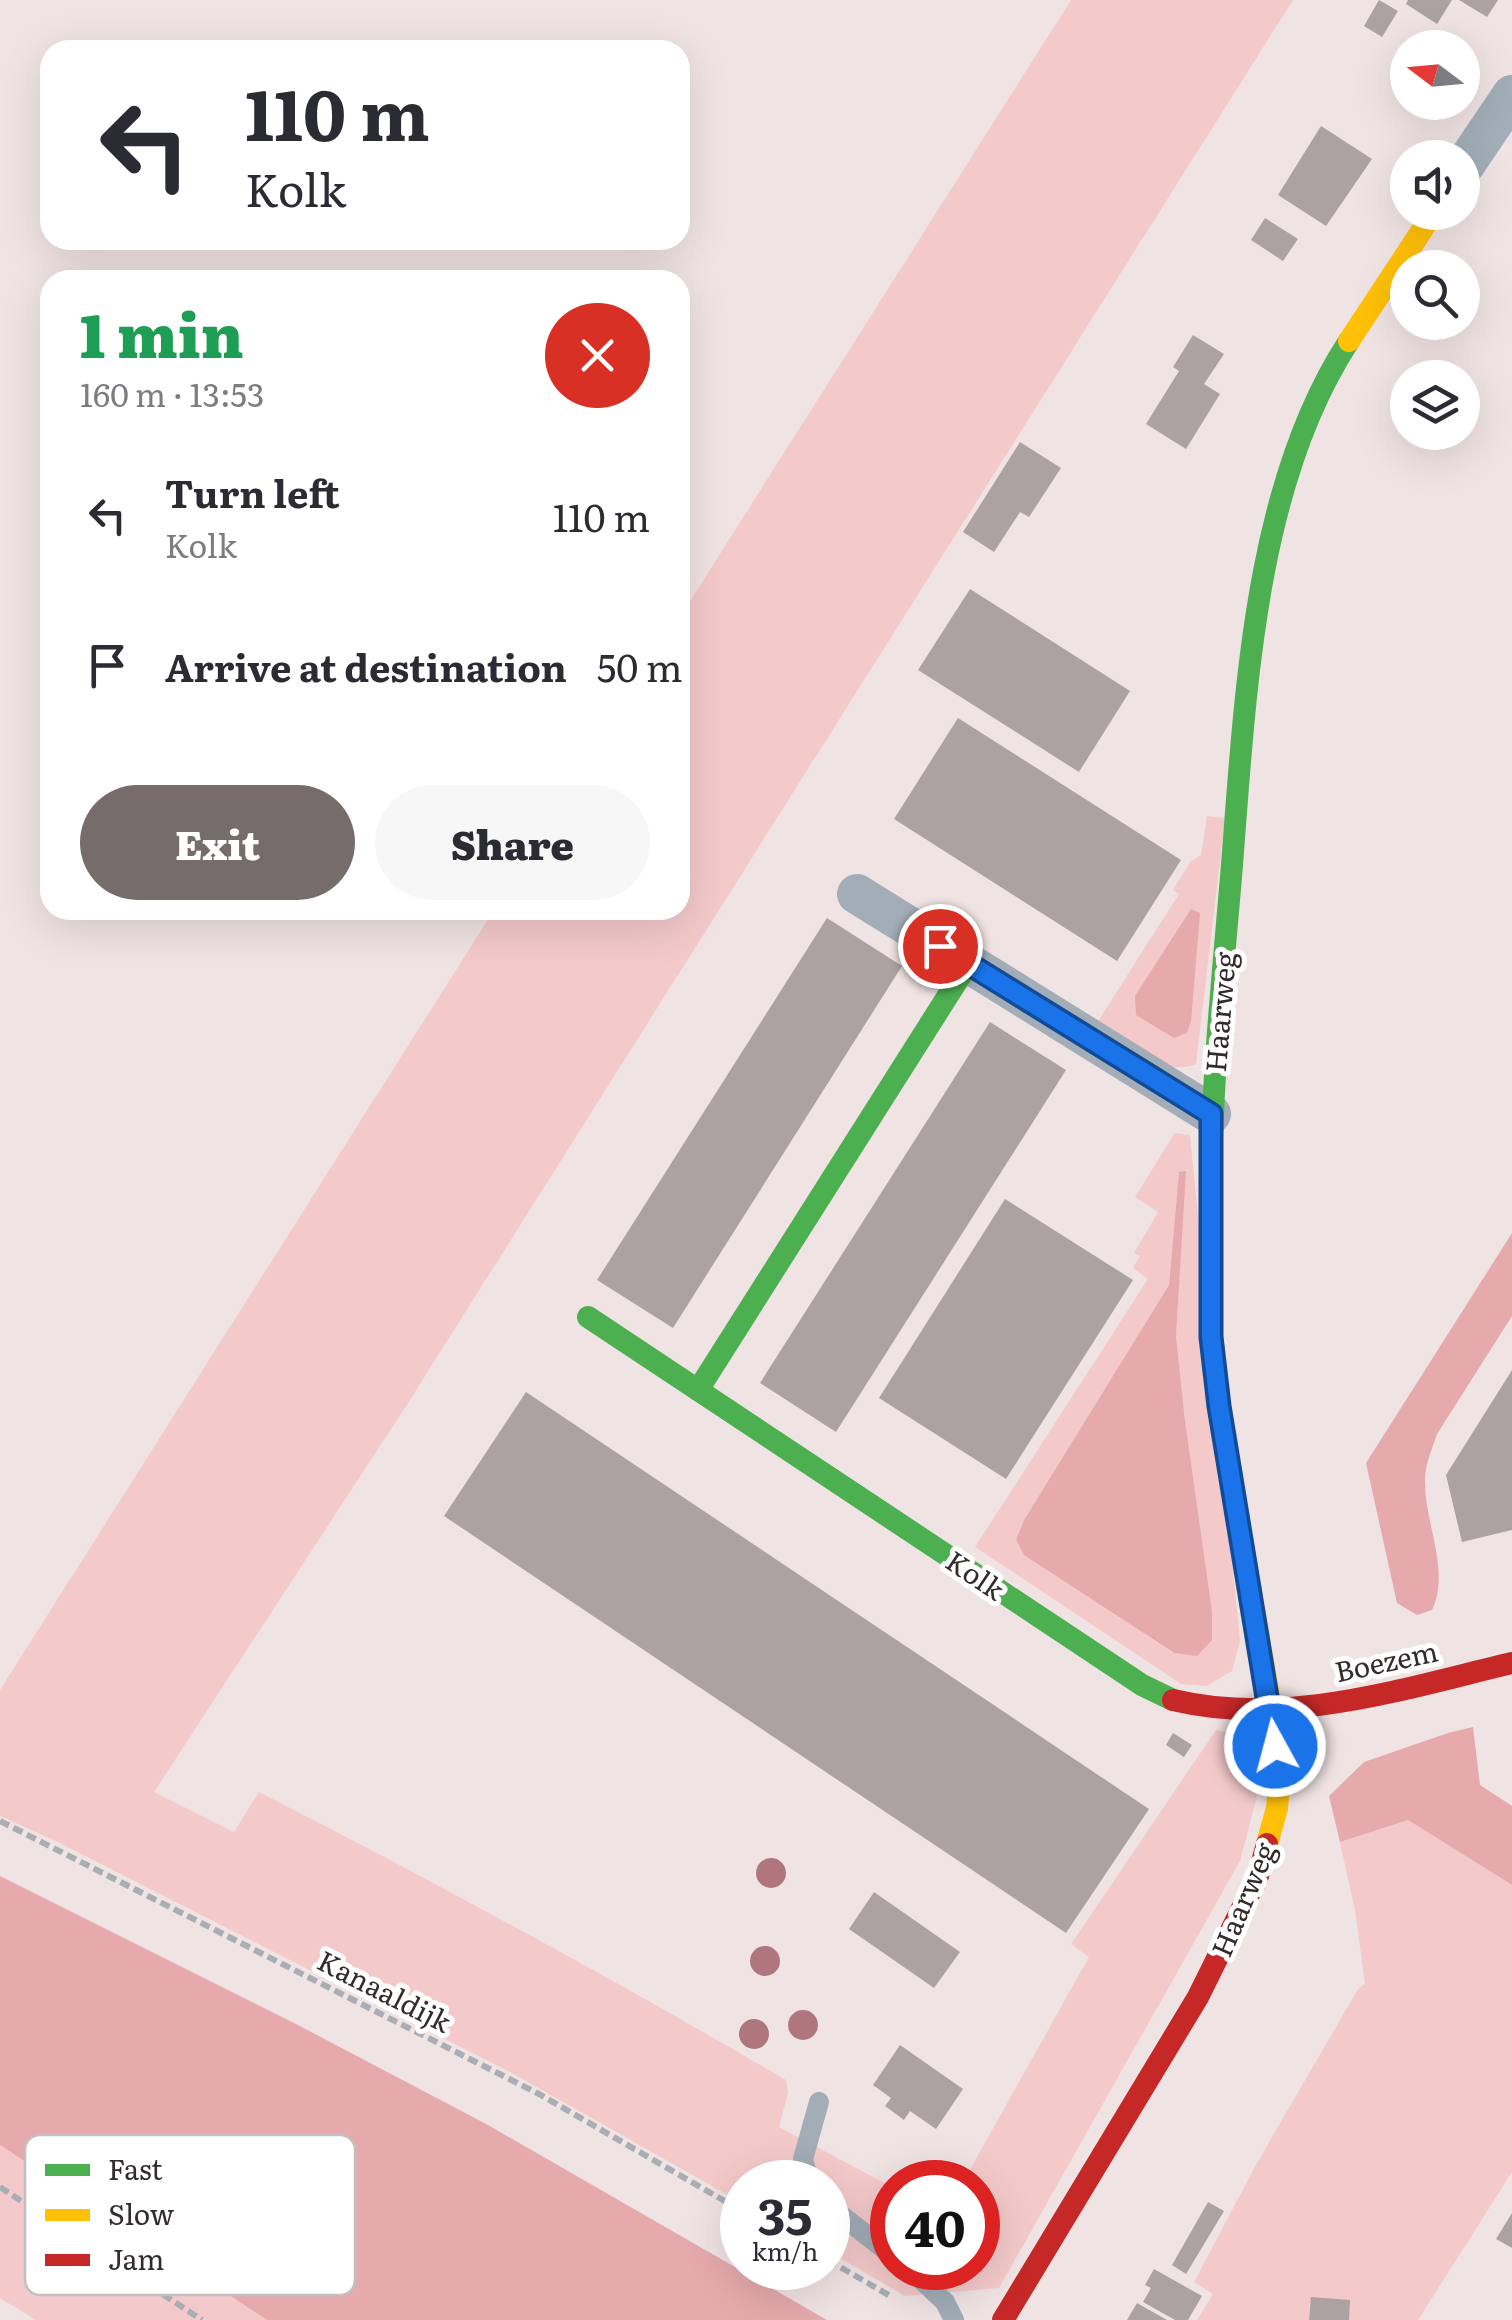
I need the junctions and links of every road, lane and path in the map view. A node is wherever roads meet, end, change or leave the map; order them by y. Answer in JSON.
{"nodes":[{"id":1,"x":1512,"y":95,"type":"edge"},
{"id":2,"x":1480,"y":143,"type":"edge"},
{"id":3,"x":1422,"y":230,"type":"edge"},
{"id":4,"x":857,"y":894,"type":"dead end"},
{"id":5,"x":968,"y":964,"type":"junction"},
{"id":6,"x":1211,"y":1114,"type":"junction"},
{"id":7,"x":588,"y":1317,"type":"dead end"},
{"id":8,"x":698,"y":1390,"type":"junction"},
{"id":9,"x":1512,"y":1663,"type":"edge"},
{"id":10,"x":1271,"y":1708,"type":"junction"},
{"id":11,"x":0,"y":1821,"type":"edge"},
{"id":12,"x":819,"y":2102,"type":"dead end"},
{"id":13,"x":803,"y":2160,"type":"edge"},
{"id":14,"x":0,"y":2187,"type":"edge"},
{"id":15,"x":720,"y":2198,"type":"edge"},
{"id":16,"x":25,"y":2203,"type":"edge"},
{"id":17,"x":850,"y":2222,"type":"edge"},
{"id":18,"x":870,"y":2238,"type":"edge"},
{"id":19,"x":850,"y":2273,"type":"edge"},
{"id":20,"x":868,"y":2284,"type":"dead end"},
{"id":21,"x":932,"y":2290,"type":"edge"},
{"id":22,"x":164,"y":2295,"type":"edge"},
{"id":23,"x":202,"y":2320,"type":"edge"},
{"id":24,"x":954,"y":2320,"type":"edge"},
{"id":25,"x":1003,"y":2320,"type":"edge"}],
"edges":[{"from":1,"to":2,"type":"street"},
{"from":3,"to":6,"type":"street","name":"Haarweg"},
{"from":4,"to":5,"type":"street"},
{"from":5,"to":6,"type":"street"},
{"from":5,"to":8,"type":"street"},
{"from":6,"to":10,"type":"street","name":"Haarweg"},
{"from":7,"to":8,"type":"street","name":"Kolk"},
{"from":8,"to":10,"type":"street","name":"Kolk"},
{"from":9,"to":10,"type":"street","name":"Boezem"},
{"from":10,"to":25,"type":"street","name":"Haarweg"},
{"from":11,"to":15,"type":"path","name":"Kanaaldijk"},
{"from":12,"to":13,"type":"lane"},
{"from":14,"to":16,"type":"path"},
{"from":17,"to":18,"type":"lane"},
{"from":19,"to":20,"type":"path"},
{"from":21,"to":24,"type":"lane"},
{"from":22,"to":23,"type":"path"}]}
